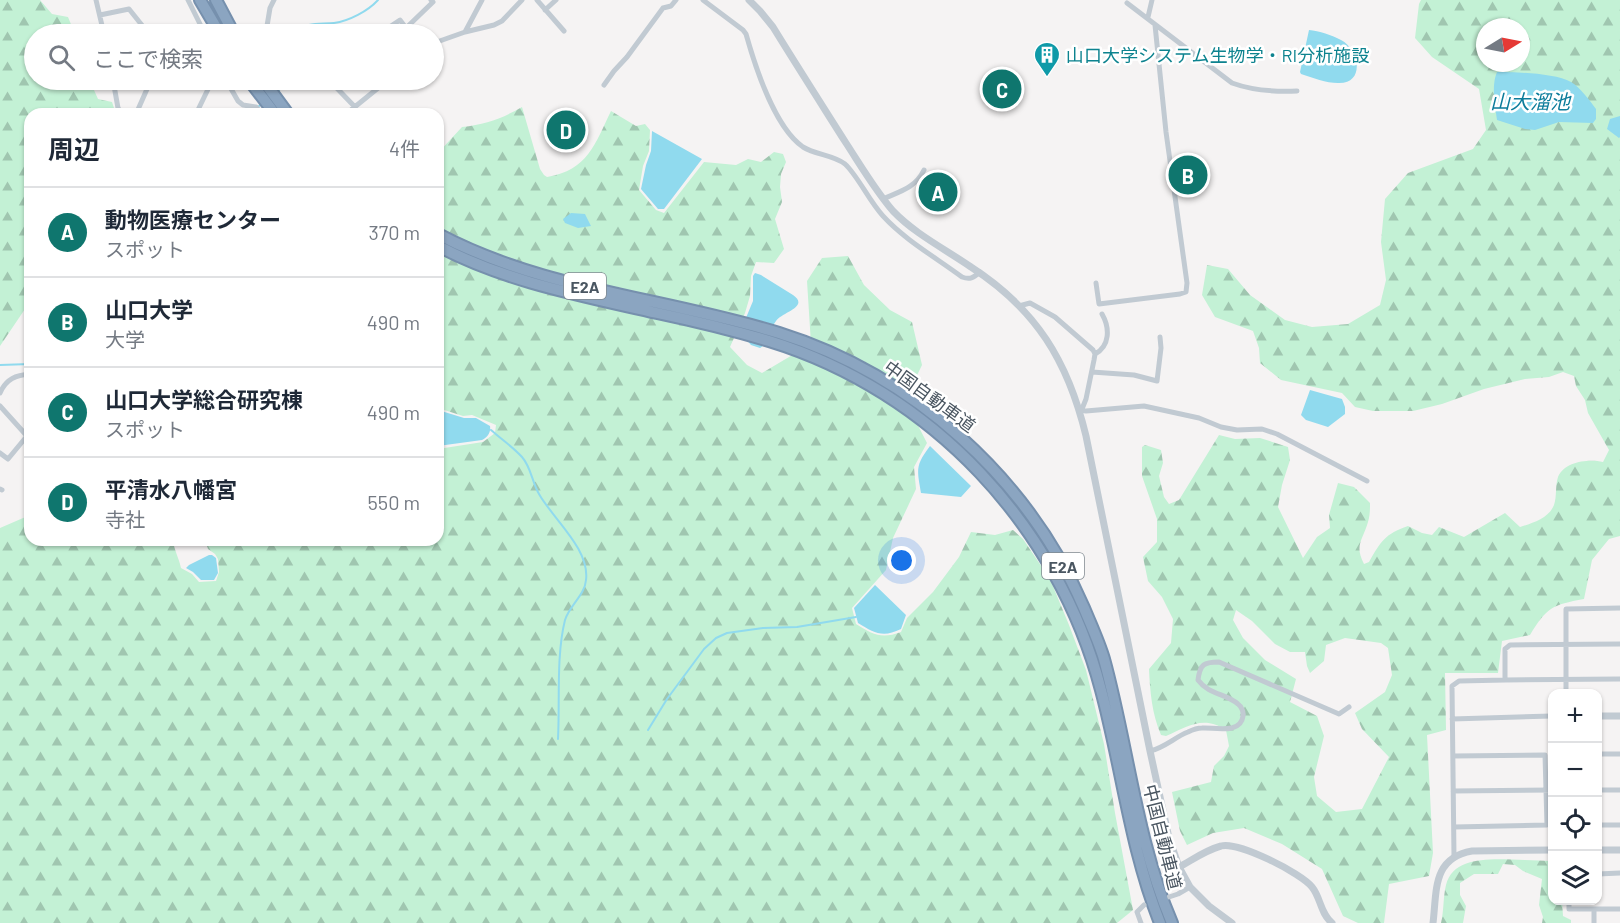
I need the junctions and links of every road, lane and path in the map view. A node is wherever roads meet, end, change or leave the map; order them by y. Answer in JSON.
{"nodes":[{"id":1,"x":96,"y":0,"type":"edge"},
{"id":2,"x":188,"y":0,"type":"edge"},
{"id":3,"x":202,"y":0,"type":"edge"},
{"id":4,"x":216,"y":0,"type":"edge"},
{"id":5,"x":274,"y":0,"type":"edge"},
{"id":6,"x":431,"y":0,"type":"edge"},
{"id":7,"x":482,"y":0,"type":"edge"},
{"id":8,"x":522,"y":0,"type":"edge"},
{"id":9,"x":537,"y":0,"type":"edge"},
{"id":10,"x":556,"y":0,"type":"edge"},
{"id":11,"x":676,"y":0,"type":"edge"},
{"id":12,"x":703,"y":0,"type":"edge"},
{"id":13,"x":749,"y":0,"type":"edge"},
{"id":14,"x":1152,"y":0,"type":"edge"},
{"id":15,"x":1127,"y":3,"type":"dead end"},
{"id":16,"x":546,"y":10,"type":"junction"},
{"id":17,"x":100,"y":15,"type":"junction"},
{"id":18,"x":1148,"y":18,"type":"junction"},
{"id":19,"x":102,"y":24,"type":"edge"},
{"id":20,"x":141,"y":24,"type":"edge"},
{"id":21,"x":200,"y":24,"type":"edge"},
{"id":22,"x":215,"y":24,"type":"edge"},
{"id":23,"x":229,"y":24,"type":"edge"},
{"id":24,"x":267,"y":24,"type":"edge"},
{"id":25,"x":410,"y":24,"type":"edge"},
{"id":26,"x":1155,"y":24,"type":"junction"},
{"id":27,"x":564,"y":31,"type":"dead end"},
{"id":28,"x":465,"y":32,"type":"junction"},
{"id":29,"x":444,"y":39,"type":"edge"},
{"id":30,"x":604,"y":85,"type":"dead end"},
{"id":31,"x":115,"y":90,"type":"edge"},
{"id":32,"x":147,"y":90,"type":"edge"},
{"id":33,"x":208,"y":90,"type":"edge"},
{"id":34,"x":232,"y":90,"type":"edge"},
{"id":35,"x":261,"y":90,"type":"edge"},
{"id":36,"x":265,"y":90,"type":"edge"},
{"id":37,"x":339,"y":90,"type":"edge"},
{"id":38,"x":376,"y":90,"type":"edge"},
{"id":39,"x":1298,"y":91,"type":"dead end"},
{"id":40,"x":265,"y":93,"type":"junction"},
{"id":41,"x":249,"y":106,"type":"joint"},
{"id":42,"x":355,"y":107,"type":"joint"},
{"id":43,"x":118,"y":108,"type":"edge"},
{"id":44,"x":139,"y":108,"type":"edge"},
{"id":45,"x":199,"y":108,"type":"edge"},
{"id":46,"x":257,"y":108,"type":"edge"},
{"id":47,"x":272,"y":108,"type":"edge"},
{"id":48,"x":281,"y":108,"type":"edge"},
{"id":49,"x":924,"y":170,"type":"dead end"},
{"id":50,"x":884,"y":199,"type":"junction"},
{"id":51,"x":444,"y":237,"type":"edge"},
{"id":52,"x":444,"y":249,"type":"edge"},
{"id":53,"x":980,"y":272,"type":"junction"},
{"id":54,"x":1096,"y":283,"type":"dead end"},
{"id":55,"x":1019,"y":306,"type":"junction"},
{"id":56,"x":1102,"y":314,"type":"dead end"},
{"id":57,"x":736,"y":326,"type":"junction"},
{"id":58,"x":1160,"y":337,"type":"dead end"},
{"id":59,"x":779,"y":339,"type":"junction"},
{"id":60,"x":1095,"y":354,"type":"junction"},
{"id":61,"x":1092,"y":372,"type":"junction"},
{"id":62,"x":24,"y":375,"type":"edge"},
{"id":63,"x":0,"y":393,"type":"edge"},
{"id":64,"x":0,"y":406,"type":"edge"},
{"id":65,"x":1081,"y":409,"type":"junction"},
{"id":66,"x":24,"y":433,"type":"edge"},
{"id":67,"x":24,"y":440,"type":"edge"},
{"id":68,"x":0,"y":453,"type":"edge"},
{"id":69,"x":1367,"y":481,"type":"dead end"},
{"id":70,"x":1620,"y":608,"type":"edge"},
{"id":71,"x":1620,"y":644,"type":"edge"},
{"id":72,"x":1566,"y":645,"type":"junction"},
{"id":73,"x":1505,"y":680,"type":"junction"},
{"id":74,"x":1566,"y":680,"type":"junction"},
{"id":75,"x":1620,"y":680,"type":"edge"},
{"id":76,"x":1566,"y":689,"type":"edge"},
{"id":77,"x":1349,"y":707,"type":"dead end"},
{"id":78,"x":1548,"y":716,"type":"edge"},
{"id":79,"x":1602,"y":716,"type":"edge"},
{"id":80,"x":1620,"y":716,"type":"edge"},
{"id":81,"x":1452,"y":719,"type":"junction"},
{"id":82,"x":1150,"y":751,"type":"junction"},
{"id":83,"x":1602,"y":754,"type":"edge"},
{"id":84,"x":1620,"y":754,"type":"edge"},
{"id":85,"x":1453,"y":756,"type":"junction"},
{"id":86,"x":1548,"y":781,"type":"edge"},
{"id":87,"x":1548,"y":790,"type":"edge"},
{"id":88,"x":1602,"y":790,"type":"edge"},
{"id":89,"x":1620,"y":790,"type":"edge"},
{"id":90,"x":1453,"y":791,"type":"junction"},
{"id":91,"x":1548,"y":797,"type":"edge"},
{"id":92,"x":1602,"y":825,"type":"edge"},
{"id":93,"x":1620,"y":825,"type":"edge"},
{"id":94,"x":1454,"y":826,"type":"junction"},
{"id":95,"x":1548,"y":850,"type":"edge"},
{"id":96,"x":1602,"y":850,"type":"edge"},
{"id":97,"x":1620,"y":850,"type":"edge"},
{"id":98,"x":1454,"y":857,"type":"junction"},
{"id":99,"x":1179,"y":867,"type":"junction"},
{"id":100,"x":1602,"y":873,"type":"edge"},
{"id":101,"x":1620,"y":873,"type":"edge"},
{"id":102,"x":1190,"y":887,"type":"junction"},
{"id":103,"x":1169,"y":897,"type":"dead end"},
{"id":104,"x":1144,"y":905,"type":"dead end"},
{"id":105,"x":1569,"y":905,"type":"edge"},
{"id":106,"x":1594,"y":909,"type":"junction"},
{"id":107,"x":1620,"y":909,"type":"edge"},
{"id":108,"x":1141,"y":923,"type":"edge"},
{"id":109,"x":1160,"y":923,"type":"edge"},
{"id":110,"x":1172,"y":923,"type":"edge"},
{"id":111,"x":1232,"y":923,"type":"edge"},
{"id":112,"x":1332,"y":923,"type":"edge"},
{"id":113,"x":1433,"y":923,"type":"edge"},
{"id":114,"x":1594,"y":923,"type":"edge"}],
"edges":[{"from":1,"to":17,"type":"street"},
{"from":2,"to":21,"type":"street"},
{"from":3,"to":22,"type":"highway"},
{"from":4,"to":23,"type":"highway"},
{"from":5,"to":24,"type":"street"},
{"from":6,"to":25,"type":"street"},
{"from":7,"to":28,"type":"street"},
{"from":8,"to":28,"type":"street"},
{"from":9,"to":16,"type":"street"},
{"from":10,"to":16,"type":"street"},
{"from":11,"to":30,"type":"street"},
{"from":12,"to":53,"type":"street"},
{"from":13,"to":50,"type":"street"},
{"from":14,"to":18,"type":"street"},
{"from":15,"to":18,"type":"street"},
{"from":16,"to":27,"type":"street"},
{"from":17,"to":19,"type":"street"},
{"from":17,"to":20,"type":"street"},
{"from":18,"to":26,"type":"street"},
{"from":26,"to":39,"type":"street"},
{"from":26,"to":54,"type":"street"},
{"from":28,"to":29,"type":"street"},
{"from":31,"to":43,"type":"street"},
{"from":32,"to":44,"type":"street"},
{"from":33,"to":45,"type":"street"},
{"from":34,"to":41,"type":"street"},
{"from":35,"to":40,"type":"highway"},
{"from":36,"to":40,"type":"highway"},
{"from":37,"to":42,"type":"street"},
{"from":38,"to":42,"type":"street"},
{"from":40,"to":47,"type":"highway"},
{"from":40,"to":48,"type":"highway"},
{"from":41,"to":46,"type":"street"},
{"from":49,"to":50,"type":"street"},
{"from":50,"to":53,"type":"street"},
{"from":51,"to":57,"type":"highway","name":"中国自動車道","number":"E2A"},
{"from":52,"to":57,"type":"highway","name":"中国自動車道","number":"E2A"},
{"from":53,"to":55,"type":"street"},
{"from":55,"to":60,"type":"street"},
{"from":55,"to":65,"type":"street"},
{"from":56,"to":60,"type":"street"},
{"from":57,"to":59,"type":"highway","name":"中国自動車道","number":"E2A"},
{"from":58,"to":61,"type":"street"},
{"from":59,"to":109,"type":"highway","name":"中国自動車道","number":"E2A"},
{"from":59,"to":110,"type":"highway","name":"中国自動車道","number":"E2A"},
{"from":60,"to":61,"type":"street"},
{"from":61,"to":65,"type":"street"},
{"from":62,"to":63,"type":"street"},
{"from":64,"to":66,"type":"street"},
{"from":65,"to":69,"type":"street"},
{"from":65,"to":82,"type":"street"},
{"from":67,"to":68,"type":"street"},
{"from":70,"to":72,"type":"street"},
{"from":71,"to":72,"type":"street"},
{"from":72,"to":73,"type":"street"},
{"from":72,"to":74,"type":"street"},
{"from":73,"to":74,"type":"street"},
{"from":73,"to":81,"type":"street"},
{"from":74,"to":75,"type":"street"},
{"from":74,"to":76,"type":"street"},
{"from":77,"to":82,"type":"street"},
{"from":78,"to":81,"type":"street"},
{"from":79,"to":80,"type":"street"},
{"from":81,"to":85,"type":"street"},
{"from":82,"to":99,"type":"street"},
{"from":83,"to":84,"type":"street"},
{"from":85,"to":86,"type":"street"},
{"from":85,"to":90,"type":"street"},
{"from":87,"to":90,"type":"street"},
{"from":88,"to":89,"type":"street"},
{"from":90,"to":94,"type":"street"},
{"from":91,"to":94,"type":"street"},
{"from":92,"to":93,"type":"street"},
{"from":94,"to":98,"type":"street"},
{"from":95,"to":98,"type":"street"},
{"from":96,"to":97,"type":"street"},
{"from":98,"to":113,"type":"street"},
{"from":99,"to":102,"type":"street"},
{"from":99,"to":112,"type":"street"},
{"from":100,"to":101,"type":"street"},
{"from":102,"to":103,"type":"street"},
{"from":102,"to":111,"type":"street"},
{"from":104,"to":108,"type":"street"},
{"from":105,"to":106,"type":"street"},
{"from":106,"to":107,"type":"street"},
{"from":106,"to":114,"type":"street"}]}
